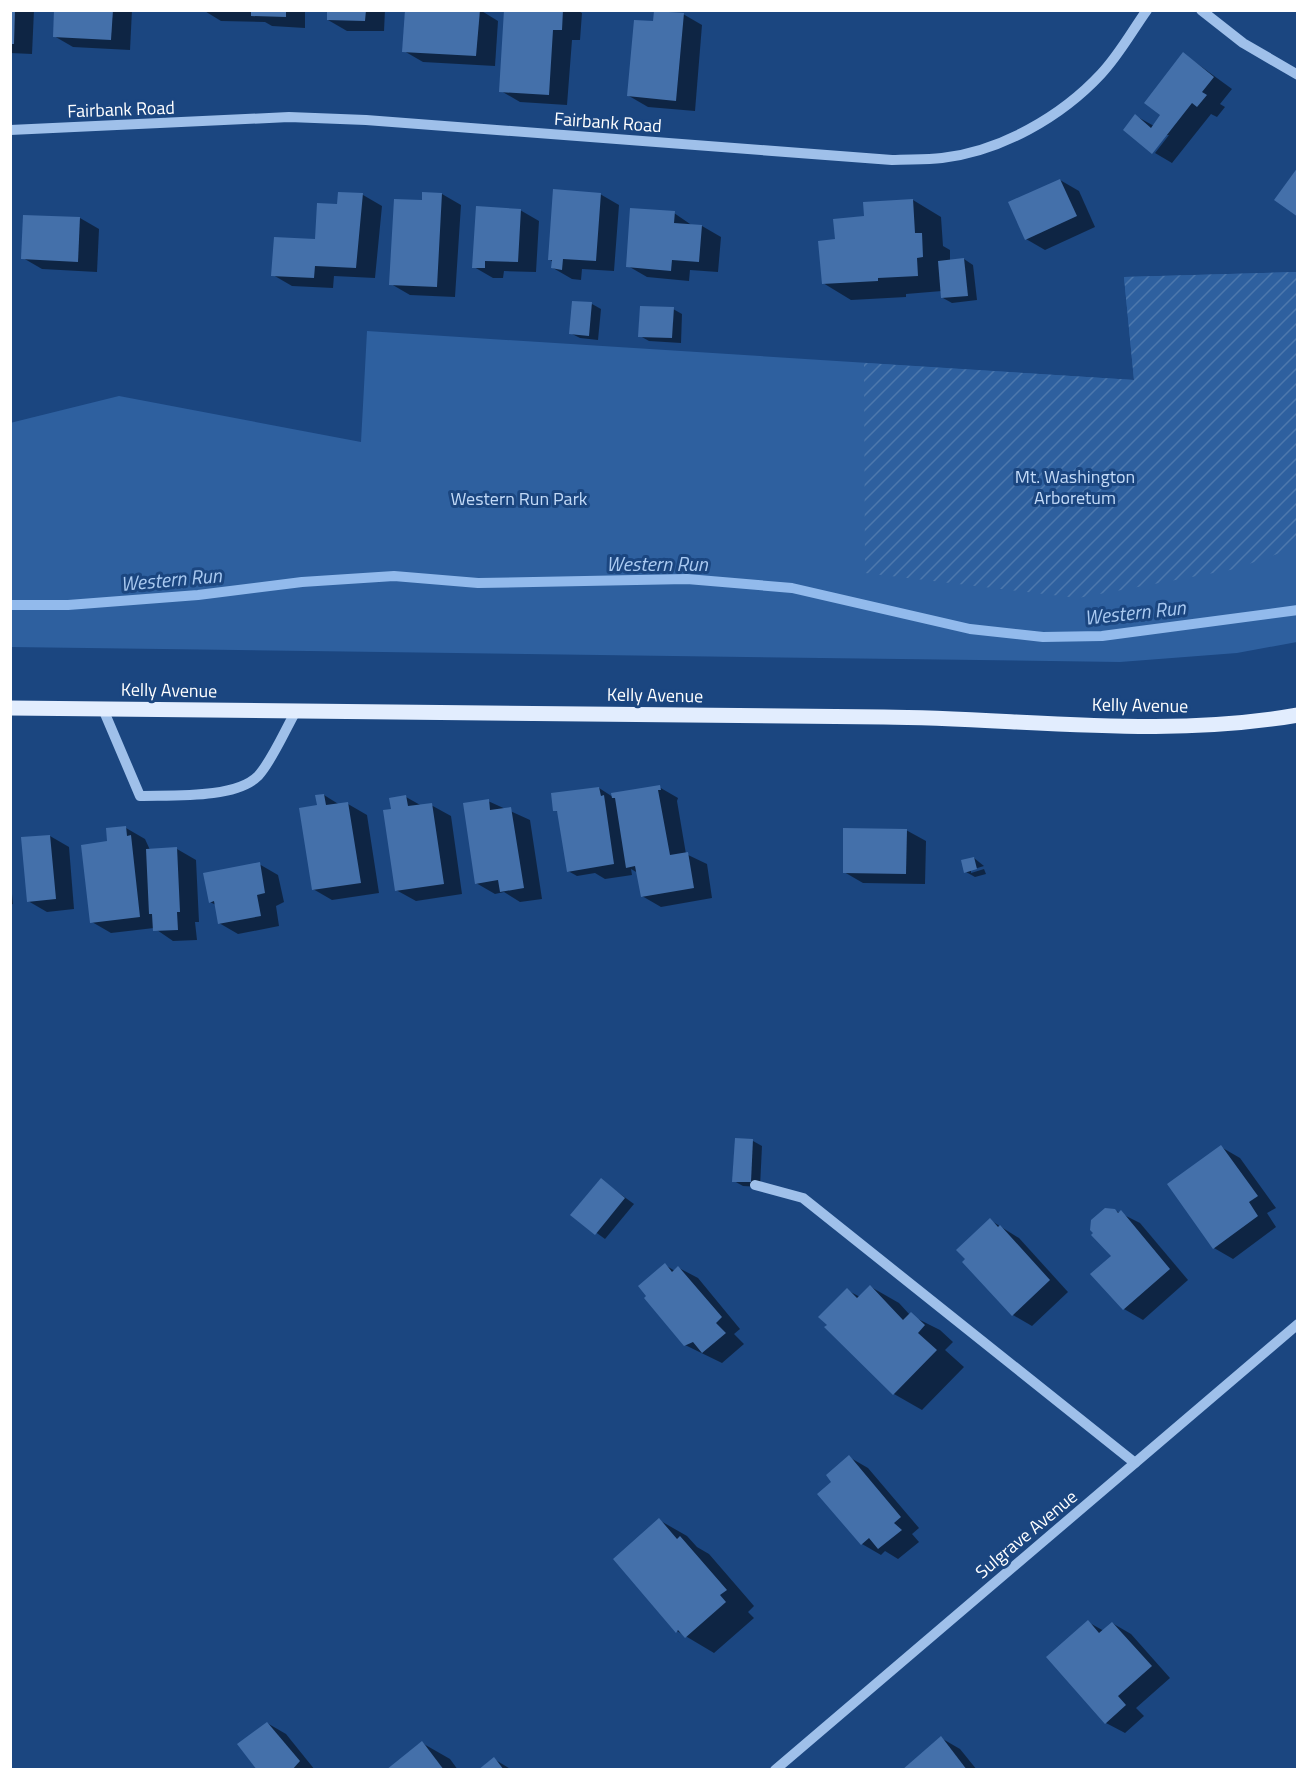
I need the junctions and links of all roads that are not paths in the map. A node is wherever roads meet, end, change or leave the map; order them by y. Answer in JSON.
{"nodes":[{"id":1,"x":1147,"y":10,"type":"edge"},
{"id":2,"x":1201,"y":10,"type":"edge"},
{"id":3,"x":1298,"y":75,"type":"edge"},
{"id":4,"x":10,"y":130,"type":"edge"},
{"id":5,"x":10,"y":708,"type":"edge"},
{"id":6,"x":103,"y":709,"type":"junction"},
{"id":7,"x":296,"y":711,"type":"junction"},
{"id":8,"x":1298,"y":715,"type":"edge"},
{"id":9,"x":755,"y":1185,"type":"dead end"},
{"id":10,"x":1298,"y":1324,"type":"edge"},
{"id":11,"x":1135,"y":1463,"type":"junction"},
{"id":12,"x":775,"y":1770,"type":"edge"}],
"edges":[{"from":1,"to":4,"type":"street","name":"Fairbank Road"},
{"from":2,"to":3,"type":"street"},
{"from":5,"to":6,"type":"main road","name":"Kelly Avenue"},
{"from":6,"to":7,"type":"main road","name":"Kelly Avenue"},
{"from":6,"to":7,"type":"street"},
{"from":7,"to":8,"type":"main road","name":"Kelly Avenue"},
{"from":9,"to":11,"type":"street"},
{"from":10,"to":11,"type":"street","name":"Sulgrave Avenue"},
{"from":11,"to":12,"type":"street","name":"Sulgrave Avenue"}]}
